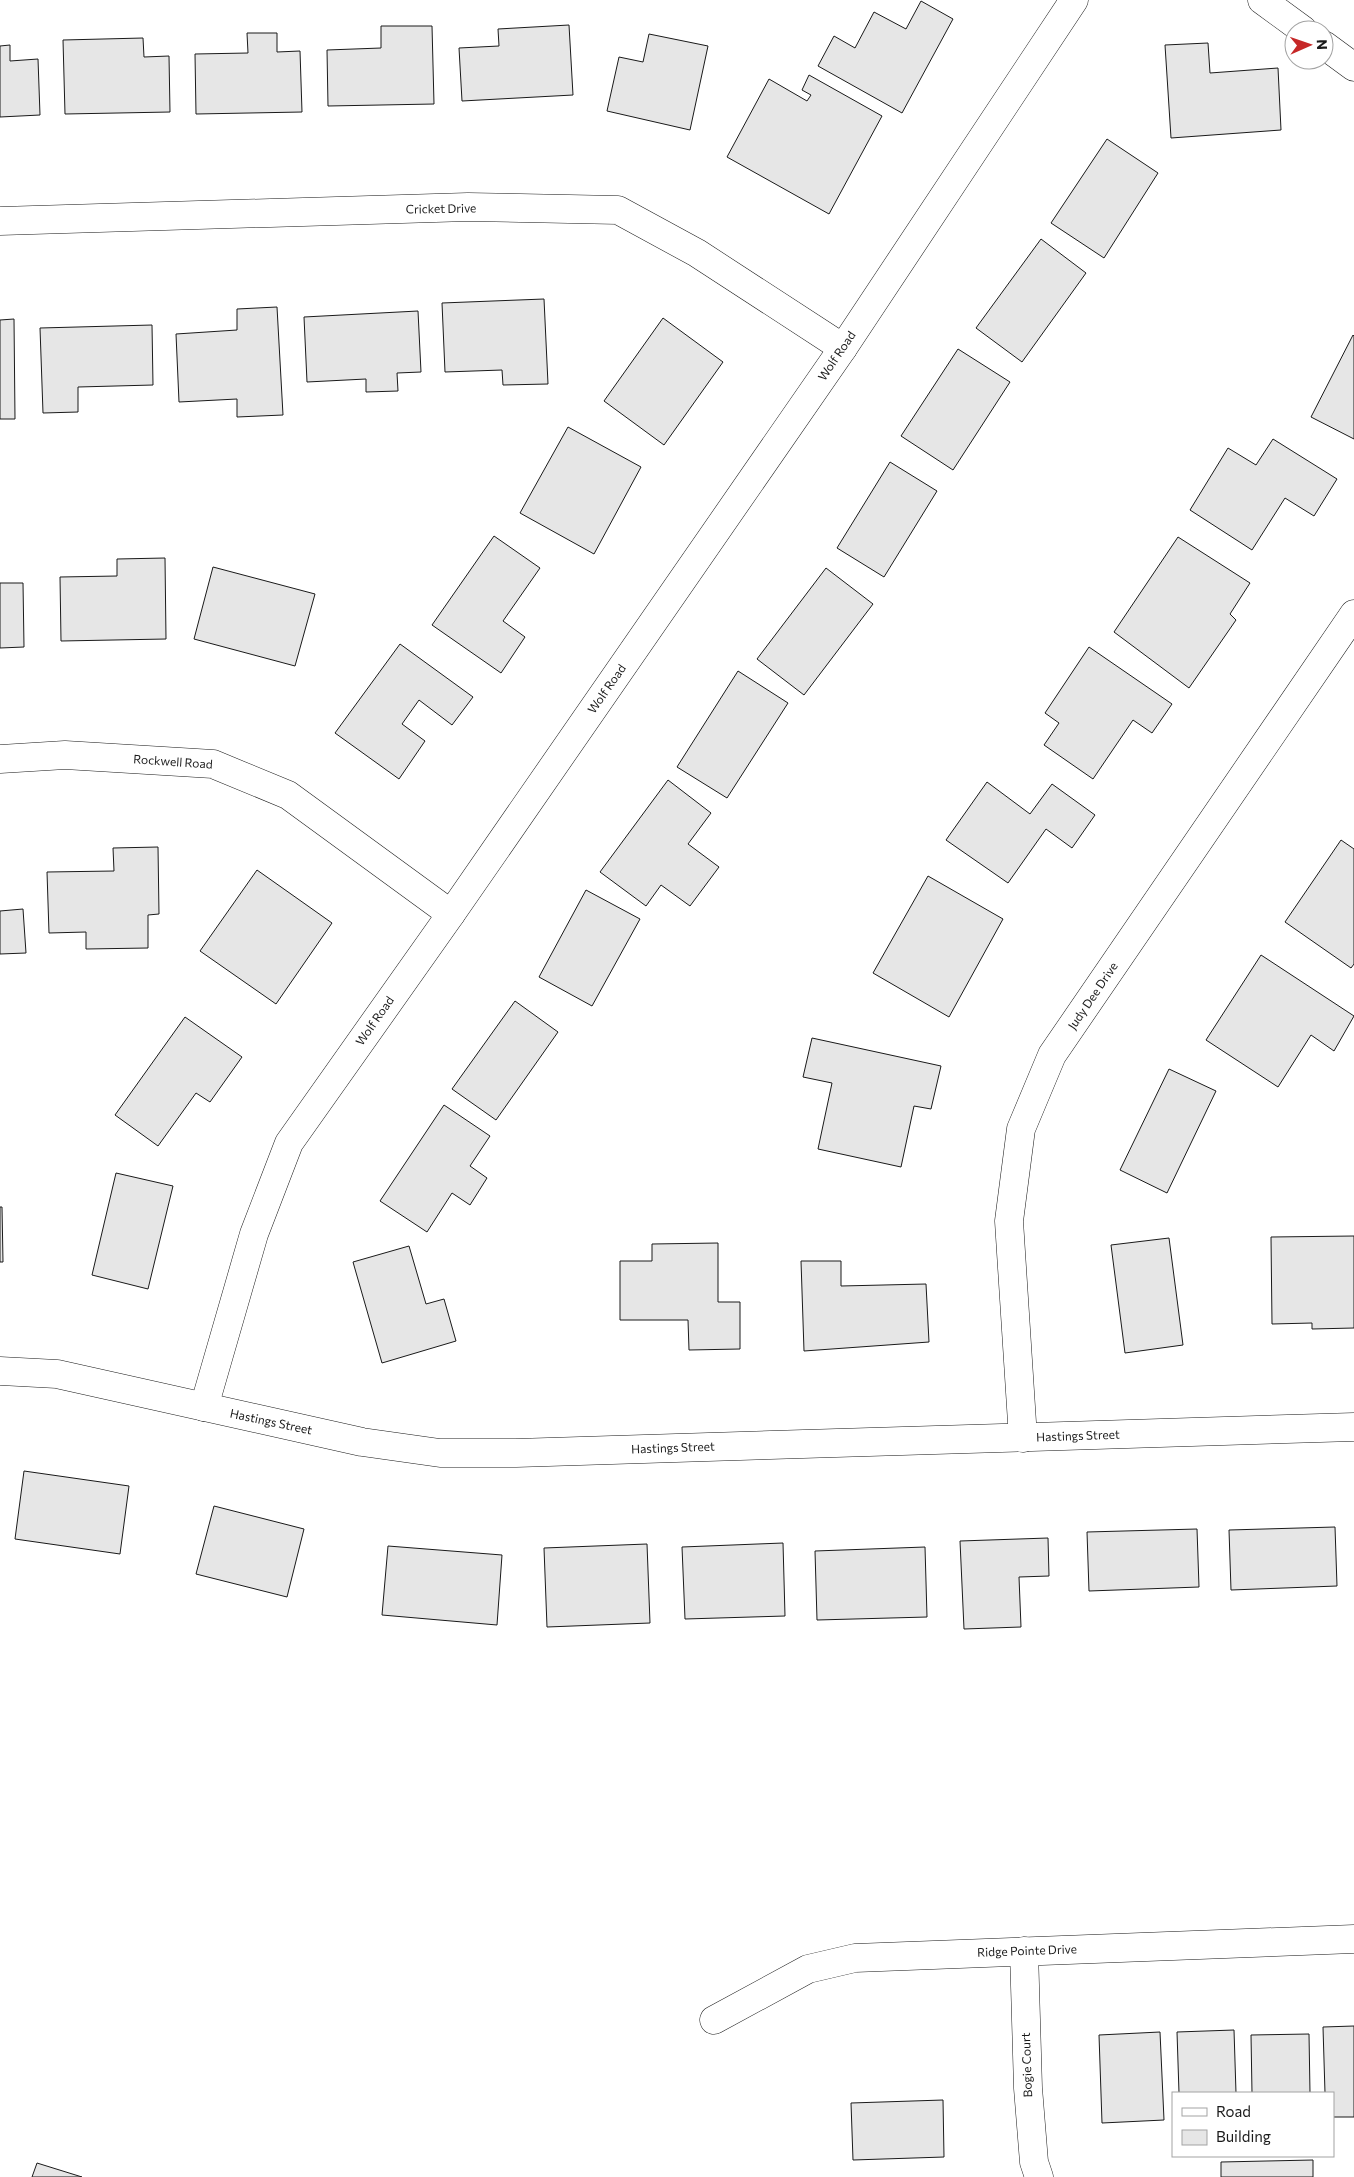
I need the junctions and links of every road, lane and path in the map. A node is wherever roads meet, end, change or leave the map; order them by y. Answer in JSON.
{"nodes":[{"id":1,"x":1074,"y":0,"type":"edge"},
{"id":2,"x":1262,"y":0,"type":"edge"},
{"id":3,"x":1289,"y":20,"type":"edge"},
{"id":4,"x":1334,"y":53,"type":"edge"},
{"id":5,"x":1354,"y":68,"type":"edge"},
{"id":6,"x":0,"y":221,"type":"edge"},
{"id":7,"x":843,"y":348,"type":"junction"},
{"id":8,"x":1354,"y":614,"type":"edge"},
{"id":9,"x":0,"y":759,"type":"edge"},
{"id":10,"x":451,"y":914,"type":"junction"},
{"id":11,"x":0,"y":1371,"type":"edge"},
{"id":12,"x":204,"y":1407,"type":"junction"},
{"id":13,"x":1354,"y":1427,"type":"edge"},
{"id":14,"x":1023,"y":1438,"type":"junction"},
{"id":15,"x":1354,"y":1939,"type":"edge"},
{"id":16,"x":1024,"y":1951,"type":"junction"},
{"id":17,"x":714,"y":2020,"type":"dead end"},
{"id":18,"x":1039,"y":2177,"type":"edge"}],
"edges":[{"from":1,"to":7,"type":"street","name":"Wolf Road"},
{"from":2,"to":3,"type":"street"},
{"from":4,"to":5,"type":"street"},
{"from":6,"to":7,"type":"street","name":"Cricket Drive"},
{"from":7,"to":10,"type":"street","name":"Wolf Road"},
{"from":8,"to":14,"type":"street","name":"Judy Dee Drive"},
{"from":9,"to":10,"type":"street","name":"Rockwell Road"},
{"from":10,"to":12,"type":"street","name":"Wolf Road"},
{"from":11,"to":12,"type":"street","name":"Hastings Street"},
{"from":12,"to":14,"type":"street","name":"Hastings Street"},
{"from":13,"to":14,"type":"street","name":"Hastings Street"},
{"from":15,"to":16,"type":"street","name":"Ridge Pointe Drive"},
{"from":16,"to":17,"type":"street","name":"Ridge Pointe Drive"},
{"from":16,"to":18,"type":"street","name":"Bogie Court"}]}
